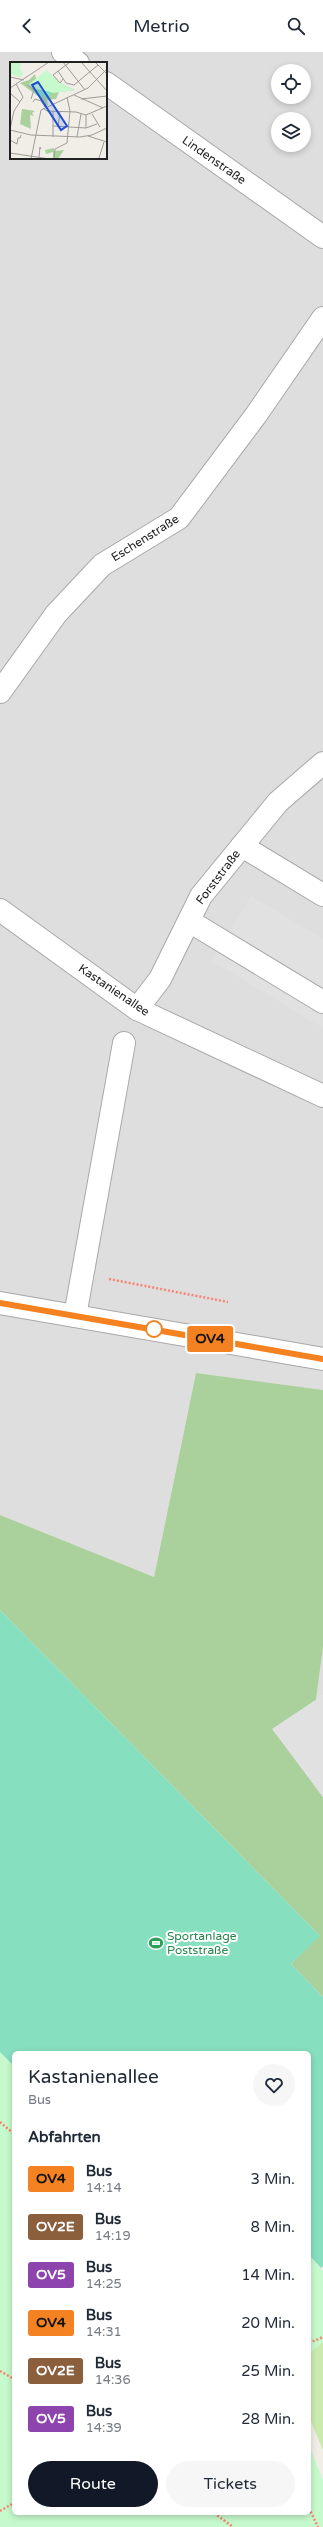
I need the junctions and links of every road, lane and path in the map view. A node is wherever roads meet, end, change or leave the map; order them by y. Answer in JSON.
{"nodes":[{"id":1,"x":63,"y":52,"type":"edge"},
{"id":2,"x":77,"y":62,"type":"edge"},
{"id":3,"x":107,"y":84,"type":"edge"},
{"id":4,"x":323,"y":237,"type":"edge"},
{"id":5,"x":323,"y":318,"type":"edge"},
{"id":6,"x":0,"y":692,"type":"edge"},
{"id":7,"x":323,"y":763,"type":"edge"},
{"id":8,"x":242,"y":846,"type":"junction"},
{"id":9,"x":323,"y":895,"type":"edge"},
{"id":10,"x":0,"y":910,"type":"edge"},
{"id":11,"x":189,"y":921,"type":"junction"},
{"id":12,"x":323,"y":1002,"type":"edge"},
{"id":13,"x":137,"y":1009,"type":"junction"},
{"id":14,"x":124,"y":1043,"type":"dead end"},
{"id":15,"x":323,"y":1096,"type":"edge"},
{"id":16,"x":106,"y":1279,"type":"dead end"},
{"id":17,"x":228,"y":1302,"type":"dead end"},
{"id":18,"x":0,"y":1303,"type":"edge"},
{"id":19,"x":75,"y":1316,"type":"junction"},
{"id":20,"x":323,"y":1359,"type":"edge"},
{"id":21,"x":0,"y":2122,"type":"edge"},
{"id":22,"x":12,"y":2132,"type":"edge"},
{"id":23,"x":323,"y":2337,"type":"edge"},
{"id":24,"x":311,"y":2342,"type":"edge"},
{"id":25,"x":0,"y":2371,"type":"edge"},
{"id":26,"x":12,"y":2378,"type":"edge"},
{"id":27,"x":12,"y":2504,"type":"edge"},
{"id":28,"x":0,"y":2511,"type":"edge"},
{"id":29,"x":311,"y":2512,"type":"edge"},
{"id":30,"x":217,"y":2515,"type":"edge"},
{"id":31,"x":233,"y":2527,"type":"edge"},
{"id":32,"x":318,"y":2527,"type":"edge"}],
"edges":[{"from":1,"to":2,"type":"street"},
{"from":3,"to":4,"type":"street","name":"Lindenstraße"},
{"from":5,"to":6,"type":"street","name":"Eschenstraße"},
{"from":7,"to":8,"type":"street","name":"Forststraße"},
{"from":8,"to":9,"type":"street"},
{"from":8,"to":11,"type":"street","name":"Forststraße"},
{"from":10,"to":13,"type":"street","name":"Kastanienallee"},
{"from":11,"to":12,"type":"street"},
{"from":11,"to":13,"type":"street","name":"Forststraße"},
{"from":13,"to":15,"type":"street","name":"Kastanienallee"},
{"from":14,"to":19,"type":"street"},
{"from":16,"to":17,"type":"path"},
{"from":18,"to":19,"type":"street"},
{"from":19,"to":20,"type":"street"},
{"from":21,"to":22,"type":"path"},
{"from":23,"to":24,"type":"path"},
{"from":25,"to":26,"type":"path"},
{"from":27,"to":28,"type":"path"},
{"from":29,"to":32,"type":"path"},
{"from":30,"to":31,"type":"path"}]}
